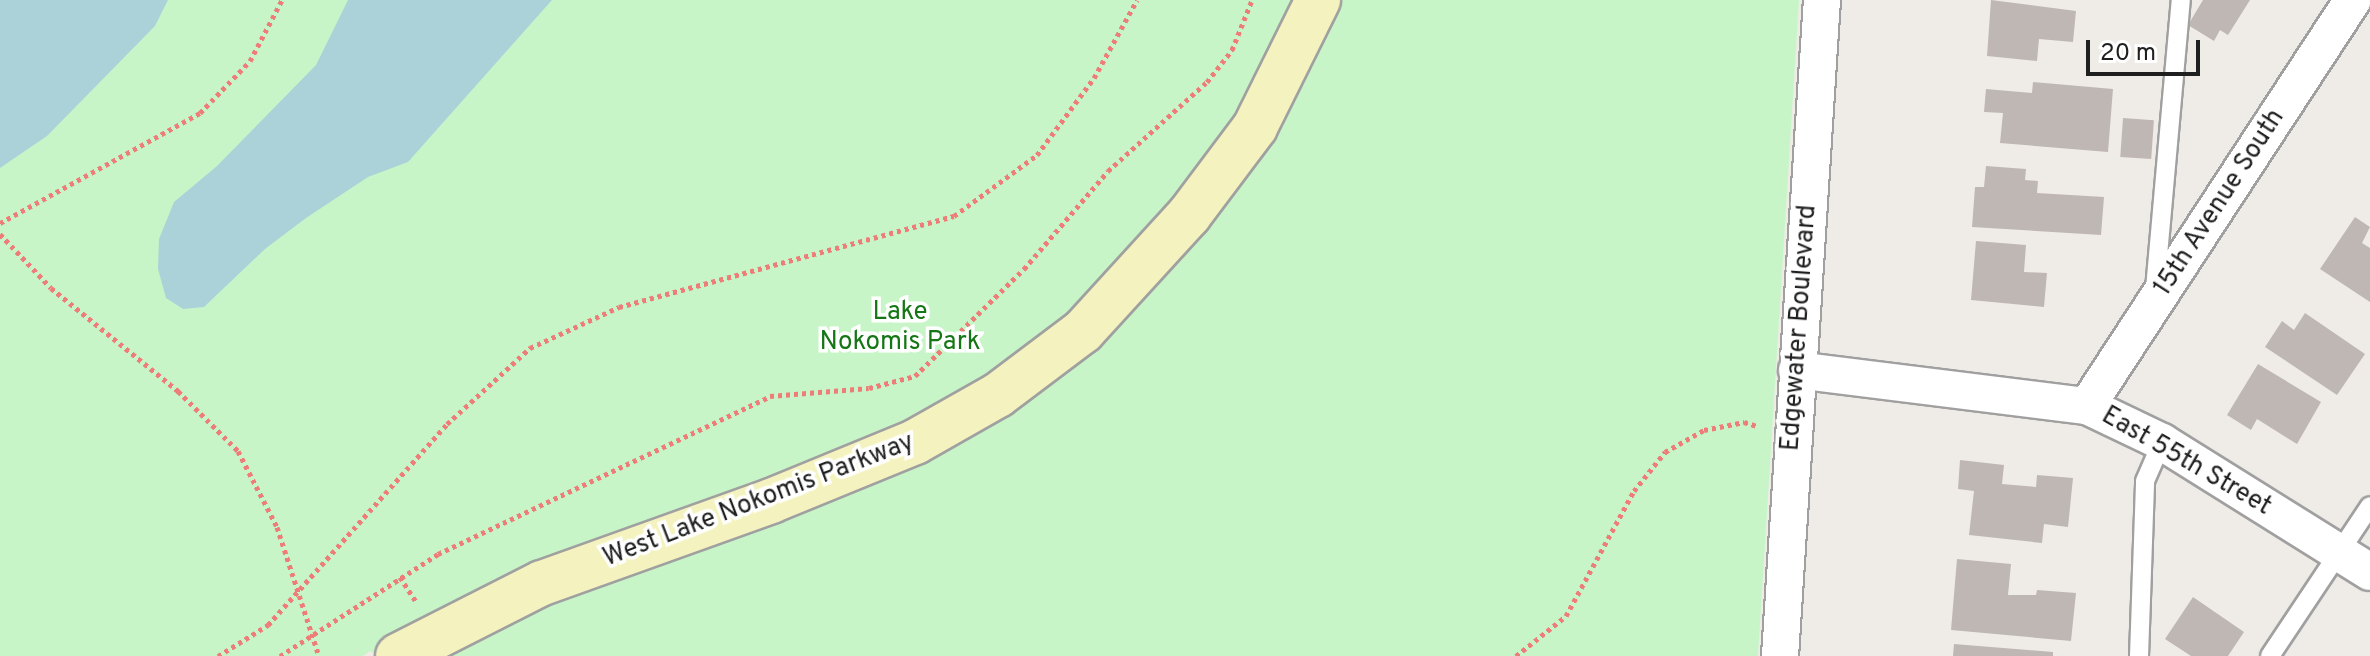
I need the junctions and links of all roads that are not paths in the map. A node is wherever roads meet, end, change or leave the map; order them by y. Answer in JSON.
{"nodes":[{"id":1,"x":1318,"y":0,"type":"edge"},
{"id":2,"x":1822,"y":0,"type":"edge"},
{"id":3,"x":2181,"y":0,"type":"edge"},
{"id":4,"x":2353,"y":0,"type":"edge"},
{"id":5,"x":2154,"y":304,"type":"junction"},
{"id":6,"x":1797,"y":370,"type":"junction"},
{"id":7,"x":2087,"y":406,"type":"junction"},
{"id":8,"x":2162,"y":442,"type":"junction"},
{"id":9,"x":2370,"y":506,"type":"edge"},
{"id":10,"x":2339,"y":553,"type":"junction"},
{"id":11,"x":2370,"y":572,"type":"edge"},
{"id":12,"x":398,"y":656,"type":"edge"},
{"id":13,"x":1780,"y":656,"type":"edge"},
{"id":14,"x":2139,"y":656,"type":"edge"},
{"id":15,"x":2270,"y":656,"type":"edge"}],
"edges":[{"from":1,"to":12,"type":"street","name":"West Lake Nokomis Parkway"},
{"from":2,"to":6,"type":"street","name":"Edgewater Boulevard"},
{"from":3,"to":5,"type":"lane"},
{"from":4,"to":5,"type":"street","name":"15th Avenue South"},
{"from":5,"to":7,"type":"street","name":"15th Avenue South"},
{"from":6,"to":7,"type":"street","name":"East 55th Street"},
{"from":6,"to":13,"type":"street","name":"Edgewater Boulevard"},
{"from":7,"to":8,"type":"street","name":"East 55th Street"},
{"from":8,"to":10,"type":"street","name":"East 55th Street"},
{"from":8,"to":14,"type":"lane"},
{"from":9,"to":10,"type":"lane"},
{"from":10,"to":11,"type":"street","name":"East 55th Street"},
{"from":10,"to":15,"type":"lane"}]}
